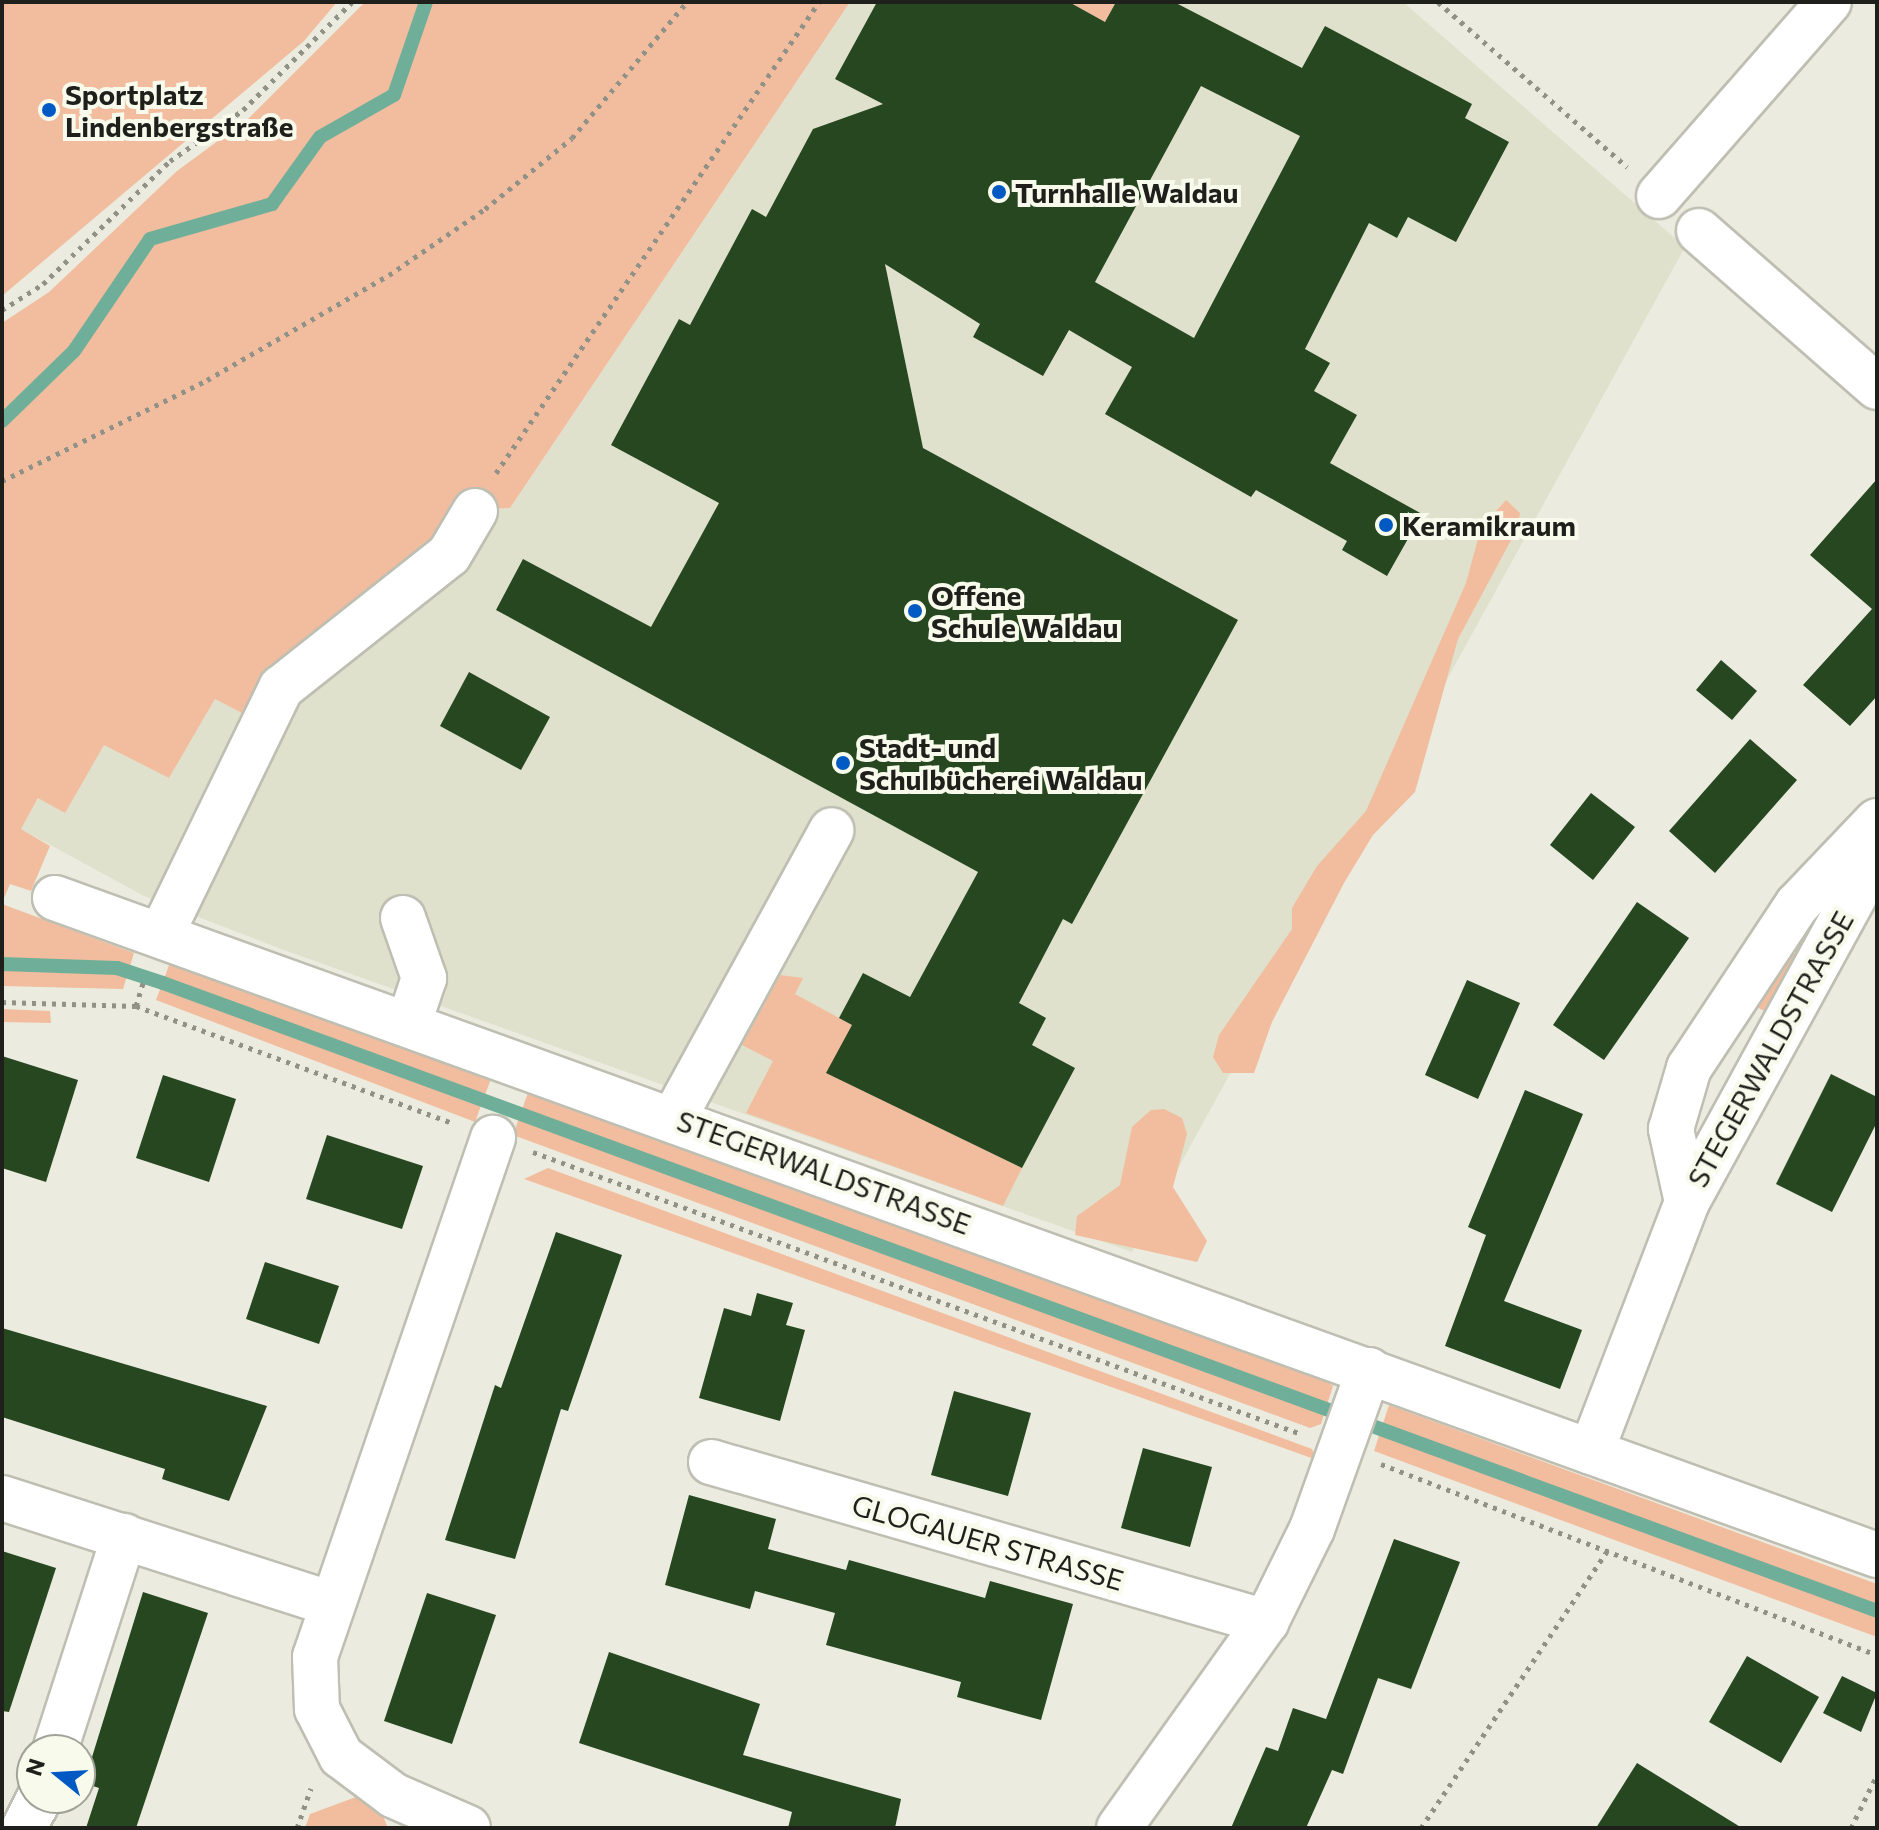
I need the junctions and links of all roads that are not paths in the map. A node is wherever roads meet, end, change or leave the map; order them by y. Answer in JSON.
{"nodes":[{"id":1,"x":1829,"y":2,"type":"edge"},
{"id":2,"x":1659,"y":196,"type":"road end"},
{"id":3,"x":1699,"y":231,"type":"dead end"},
{"id":4,"x":1877,"y":387,"type":"edge"},
{"id":5,"x":481,"y":522,"type":"road end"},
{"id":6,"x":1877,"y":821,"type":"edge"},
{"id":7,"x":832,"y":830,"type":"dead end"},
{"id":8,"x":1877,"y":855,"type":"edge"},
{"id":9,"x":55,"y":898,"type":"dead end"},
{"id":10,"x":403,"y":918,"type":"dead end"},
{"id":11,"x":161,"y":935,"type":"junction"},
{"id":12,"x":409,"y":1023,"type":"junction"},
{"id":13,"x":674,"y":1118,"type":"junction"},
{"id":14,"x":493,"y":1138,"type":"road end"},
{"id":15,"x":1687,"y":1202,"type":"junction"},
{"id":16,"x":1355,"y":1413,"type":"junction"},
{"id":17,"x":1591,"y":1452,"type":"junction"},
{"id":18,"x":711,"y":1462,"type":"dead end"},
{"id":19,"x":2,"y":1498,"type":"edge"},
{"id":20,"x":124,"y":1536,"type":"junction"},
{"id":21,"x":1877,"y":1555,"type":"edge"},
{"id":22,"x":332,"y":1604,"type":"junction"},
{"id":23,"x":1266,"y":1622,"type":"junction"},
{"id":24,"x":60,"y":1734,"type":"edge"},
{"id":25,"x":468,"y":1828,"type":"edge"},
{"id":26,"x":1119,"y":1828,"type":"edge"}],
"edges":[{"from":1,"to":2,"type":"street"},
{"from":3,"to":4,"type":"street"},
{"from":5,"to":11,"type":"street"},
{"from":6,"to":15,"type":"street","name":"STEGERWALDSTRASSE"},
{"from":7,"to":13,"type":"street"},
{"from":8,"to":15,"type":"street","name":"STEGERWALDSTRASSE"},
{"from":9,"to":11,"type":"street","name":"STEGERWALDSTRASSE"},
{"from":10,"to":12,"type":"street"},
{"from":11,"to":12,"type":"street","name":"STEGERWALDSTRASSE"},
{"from":12,"to":13,"type":"street","name":"STEGERWALDSTRASSE"},
{"from":13,"to":16,"type":"street","name":"STEGERWALDSTRASSE"},
{"from":14,"to":22,"type":"street"},
{"from":15,"to":17,"type":"street","name":"STEGERWALDSTRASSE"},
{"from":16,"to":17,"type":"street","name":"STEGERWALDSTRASSE"},
{"from":16,"to":23,"type":"street"},
{"from":17,"to":21,"type":"street","name":"STEGERWALDSTRASSE"},
{"from":18,"to":23,"type":"street","name":"GLOGAUER STRASSE"},
{"from":19,"to":20,"type":"street"},
{"from":20,"to":22,"type":"street"},
{"from":20,"to":24,"type":"street"},
{"from":22,"to":25,"type":"street"},
{"from":23,"to":26,"type":"street"}]}
